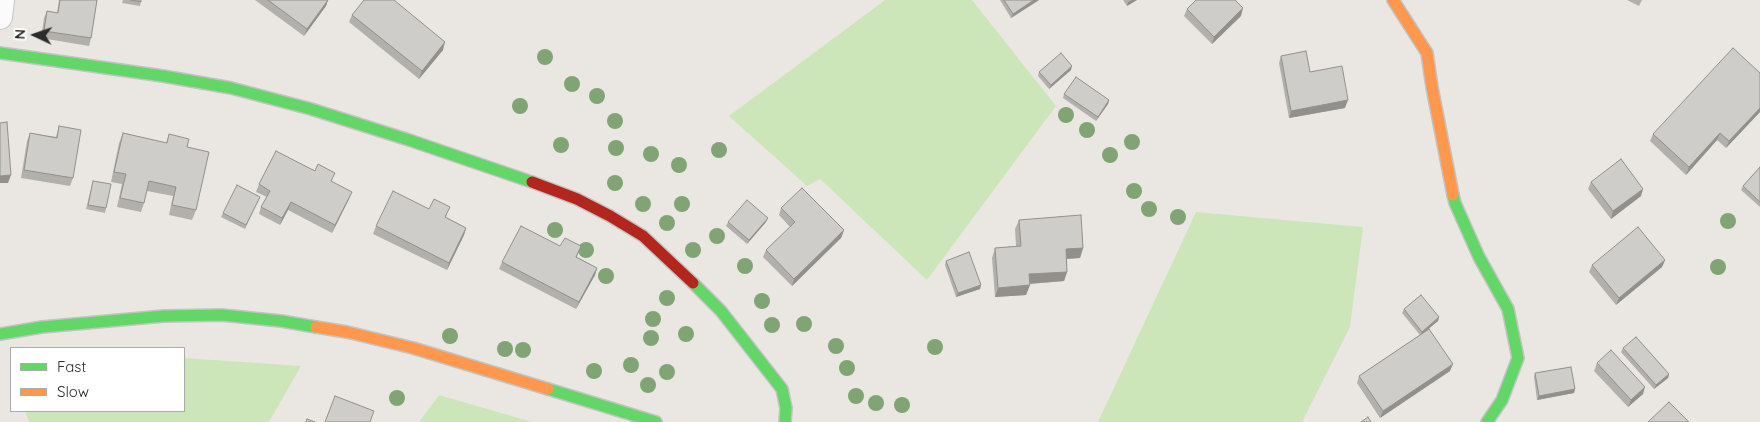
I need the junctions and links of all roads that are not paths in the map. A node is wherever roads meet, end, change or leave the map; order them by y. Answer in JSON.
{"nodes":[{"id":1,"x":2,"y":0,"type":"edge"},
{"id":2,"x":1393,"y":0,"type":"edge"},
{"id":3,"x":0,"y":17,"type":"edge"},
{"id":4,"x":0,"y":53,"type":"edge"},
{"id":5,"x":0,"y":334,"type":"edge"},
{"id":6,"x":656,"y":422,"type":"edge"},
{"id":7,"x":785,"y":422,"type":"edge"},
{"id":8,"x":1487,"y":422,"type":"edge"}],
"edges":[{"from":1,"to":3,"type":"street"},
{"from":2,"to":8,"type":"street"},
{"from":4,"to":7,"type":"street"},
{"from":5,"to":6,"type":"street"}]}
